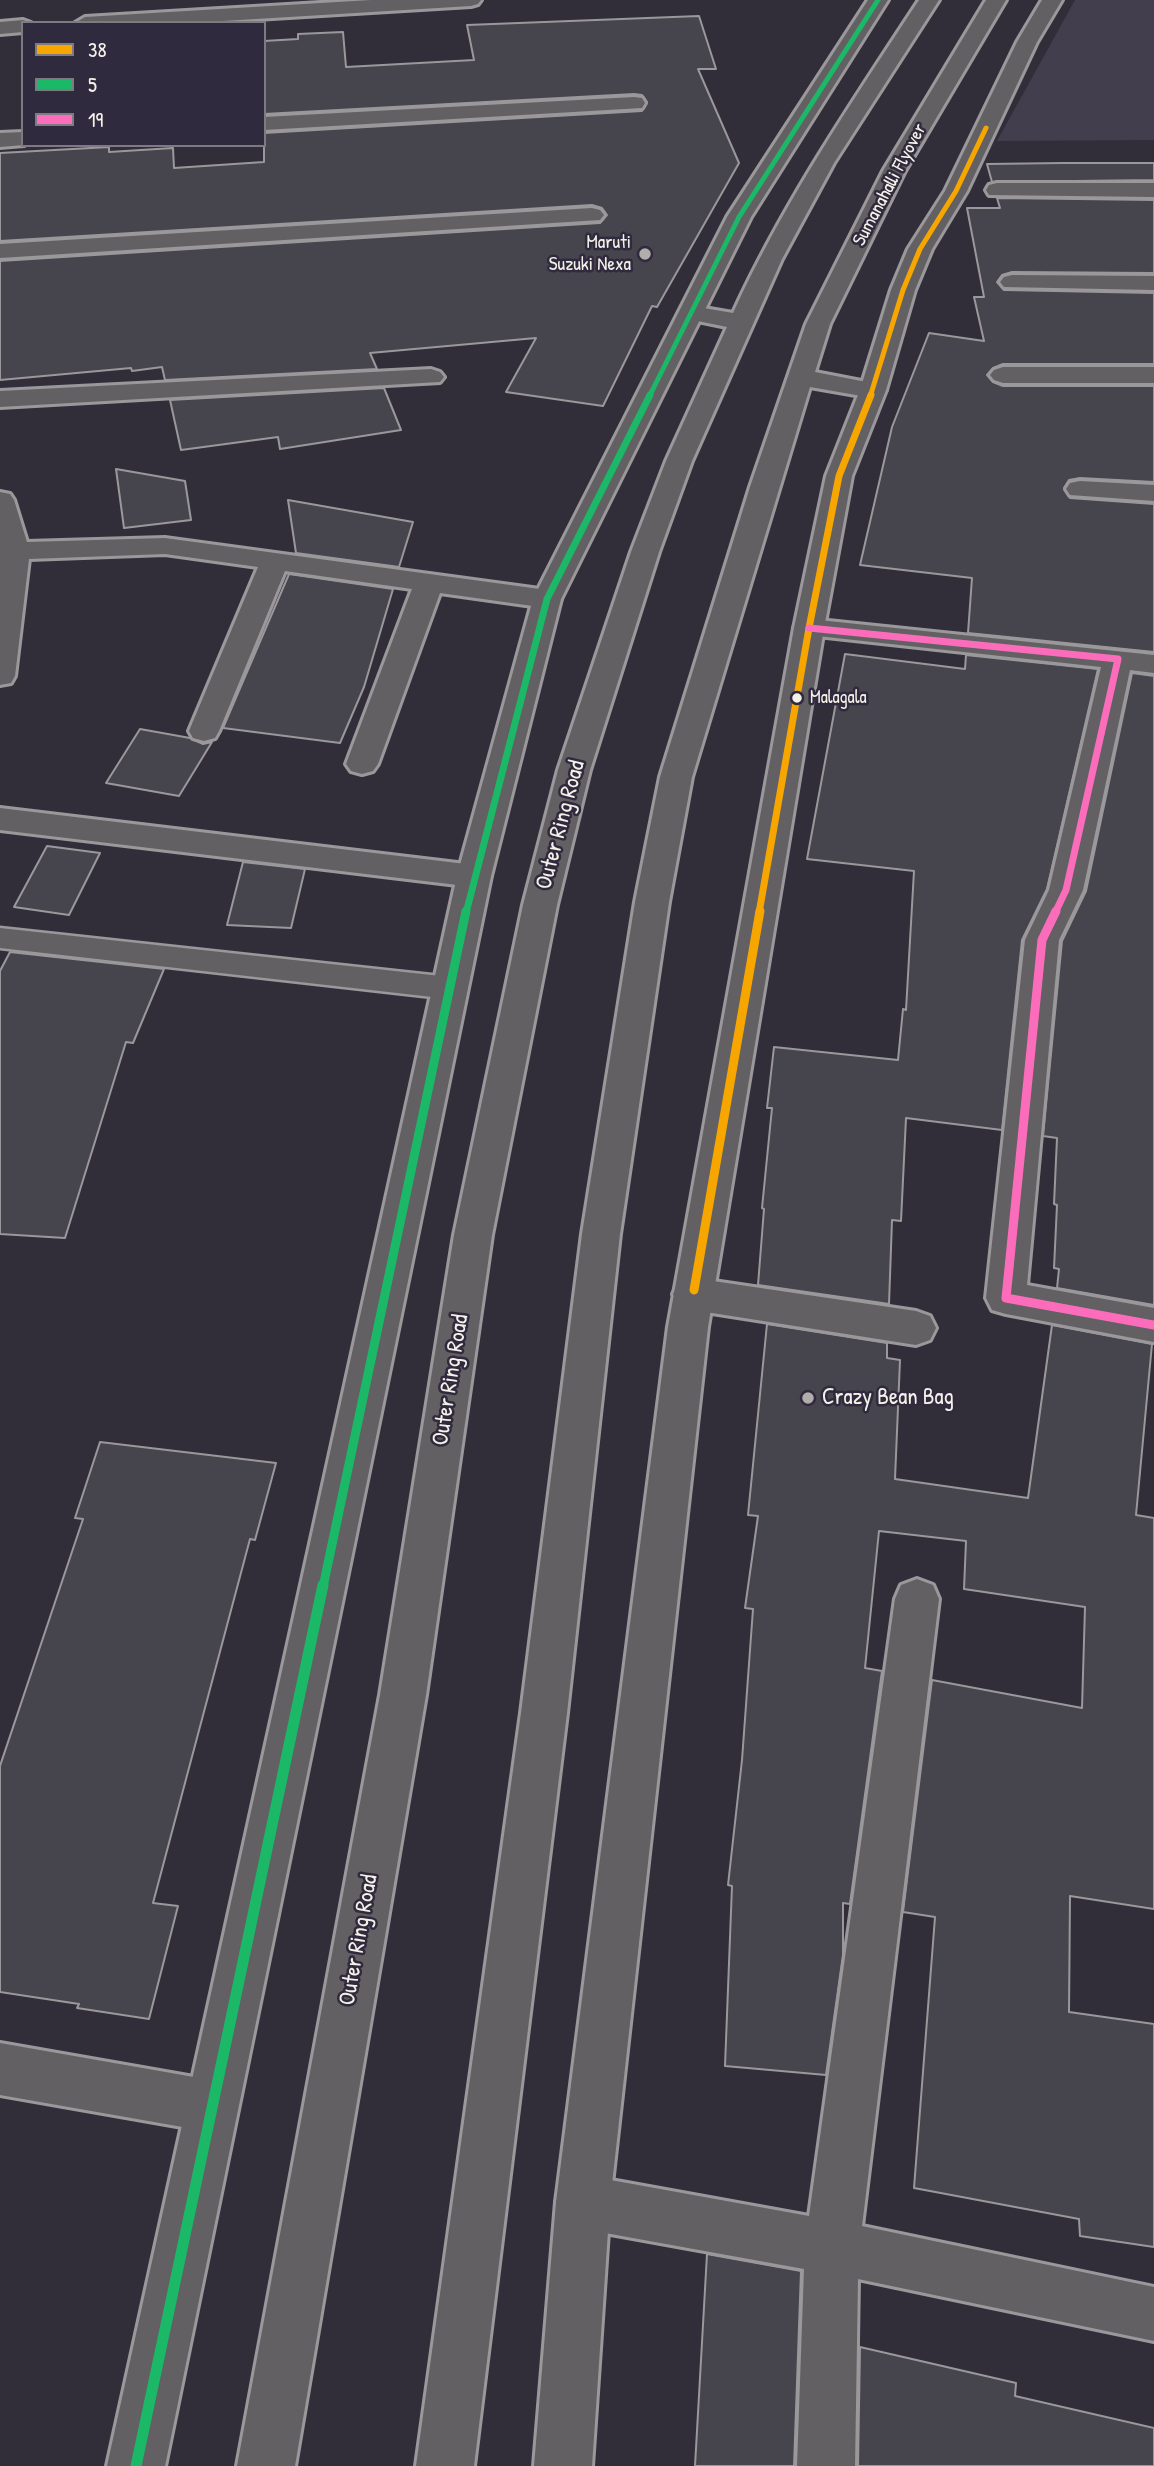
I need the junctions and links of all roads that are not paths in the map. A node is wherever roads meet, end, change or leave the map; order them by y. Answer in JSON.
{"nodes":[{"id":1,"x":460,"y":0,"type":"edge"},
{"id":2,"x":878,"y":0,"type":"edge"},
{"id":3,"x":929,"y":0,"type":"edge"},
{"id":4,"x":996,"y":0,"type":"edge"},
{"id":5,"x":1052,"y":0,"type":"edge"},
{"id":6,"x":118,"y":21,"type":"edge"},
{"id":7,"x":21,"y":26,"type":"edge"},
{"id":8,"x":0,"y":28,"type":"edge"},
{"id":9,"x":634,"y":103,"type":"dead end"},
{"id":10,"x":266,"y":124,"type":"edge"},
{"id":11,"x":21,"y":139,"type":"edge"},
{"id":12,"x":0,"y":140,"type":"edge"},
{"id":13,"x":997,"y":190,"type":"dead end"},
{"id":14,"x":1154,"y":190,"type":"edge"},
{"id":15,"x":592,"y":215,"type":"dead end"},
{"id":16,"x":0,"y":251,"type":"edge"},
{"id":17,"x":1012,"y":282,"type":"dead end"},
{"id":18,"x":1154,"y":283,"type":"edge"},
{"id":19,"x":692,"y":313,"type":"junction"},
{"id":20,"x":742,"y":322,"type":"junction"},
{"id":21,"x":1003,"y":375,"type":"dead end"},
{"id":22,"x":1154,"y":375,"type":"edge"},
{"id":23,"x":431,"y":377,"type":"dead end"},
{"id":24,"x":799,"y":377,"type":"junction"},
{"id":25,"x":873,"y":390,"type":"junction"},
{"id":26,"x":0,"y":399,"type":"edge"},
{"id":27,"x":1080,"y":489,"type":"dead end"},
{"id":28,"x":1154,"y":493,"type":"edge"},
{"id":29,"x":0,"y":500,"type":"edge"},
{"id":30,"x":16,"y":551,"type":"junction"},
{"id":31,"x":275,"y":561,"type":"junction"},
{"id":32,"x":429,"y":583,"type":"junction"},
{"id":33,"x":547,"y":599,"type":"junction"},
{"id":34,"x":809,"y":628,"type":"junction"},
{"id":35,"x":1118,"y":659,"type":"junction"},
{"id":36,"x":1154,"y":664,"type":"edge"},
{"id":37,"x":0,"y":676,"type":"edge"},
{"id":38,"x":204,"y":731,"type":"dead end"},
{"id":39,"x":362,"y":764,"type":"dead end"},
{"id":40,"x":0,"y":819,"type":"edge"},
{"id":41,"x":474,"y":876,"type":"junction"},
{"id":42,"x":0,"y":938,"type":"edge"},
{"id":43,"x":450,"y":988,"type":"junction"},
{"id":44,"x":693,"y":1294,"type":"junction"},
{"id":45,"x":1154,"y":1325,"type":"edge"},
{"id":46,"x":916,"y":1328,"type":"dead end"},
{"id":47,"x":917,"y":1599,"type":"dead end"},
{"id":48,"x":0,"y":2069,"type":"edge"},
{"id":49,"x":211,"y":2106,"type":"junction"},
{"id":50,"x":583,"y":2202,"type":"junction"},
{"id":51,"x":832,"y":2247,"type":"junction"},
{"id":52,"x":1154,"y":2314,"type":"edge"},
{"id":53,"x":136,"y":2466,"type":"edge"},
{"id":54,"x":266,"y":2466,"type":"edge"},
{"id":55,"x":445,"y":2466,"type":"edge"},
{"id":56,"x":563,"y":2466,"type":"edge"},
{"id":57,"x":826,"y":2466,"type":"edge"}],
"edges":[{"from":1,"to":6,"type":"main road"},
{"from":2,"to":19,"type":"main road"},
{"from":3,"to":20,"type":"main road"},
{"from":4,"to":24,"type":"main road","name":"Sumanahalli Flyover"},
{"from":5,"to":25,"type":"main road"},
{"from":7,"to":8,"type":"main road"},
{"from":9,"to":10,"type":"main road"},
{"from":11,"to":12,"type":"main road"},
{"from":13,"to":14,"type":"main road"},
{"from":15,"to":16,"type":"main road"},
{"from":17,"to":18,"type":"main road"},
{"from":19,"to":20,"type":"main road"},
{"from":19,"to":33,"type":"main road"},
{"from":20,"to":54,"type":"main road","name":"Outer Ring Road"},
{"from":21,"to":22,"type":"main road"},
{"from":23,"to":26,"type":"main road"},
{"from":24,"to":25,"type":"main road"},
{"from":24,"to":55,"type":"main road"},
{"from":25,"to":34,"type":"main road"},
{"from":27,"to":28,"type":"main road"},
{"from":29,"to":30,"type":"main road"},
{"from":30,"to":31,"type":"main road"},
{"from":30,"to":37,"type":"main road"},
{"from":31,"to":32,"type":"main road"},
{"from":31,"to":38,"type":"main road"},
{"from":32,"to":33,"type":"main road"},
{"from":32,"to":39,"type":"main road"},
{"from":33,"to":41,"type":"main road"},
{"from":34,"to":35,"type":"main road"},
{"from":34,"to":44,"type":"main road"},
{"from":35,"to":36,"type":"main road"},
{"from":35,"to":45,"type":"main road"},
{"from":40,"to":41,"type":"main road"},
{"from":41,"to":43,"type":"main road"},
{"from":42,"to":43,"type":"lane"},
{"from":43,"to":49,"type":"main road"},
{"from":44,"to":46,"type":"main road"},
{"from":44,"to":50,"type":"main road"},
{"from":47,"to":51,"type":"main road"},
{"from":48,"to":49,"type":"main road"},
{"from":49,"to":53,"type":"main road"},
{"from":50,"to":51,"type":"main road"},
{"from":50,"to":56,"type":"main road"},
{"from":51,"to":52,"type":"main road"},
{"from":51,"to":57,"type":"main road"}]}
